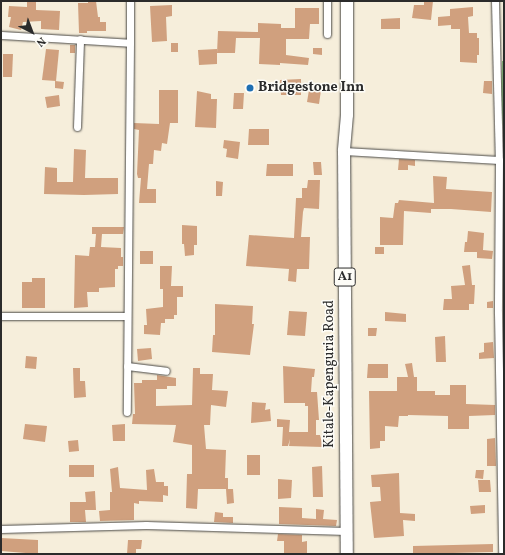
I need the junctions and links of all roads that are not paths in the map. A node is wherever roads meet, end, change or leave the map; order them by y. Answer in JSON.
{"nodes":[{"id":1,"x":130,"y":1,"type":"edge"},
{"id":2,"x":327,"y":1,"type":"edge"},
{"id":3,"x":347,"y":1,"type":"edge"},
{"id":4,"x":495,"y":1,"type":"edge"},
{"id":5,"x":327,"y":34,"type":"dead end"},
{"id":6,"x":1,"y":35,"type":"edge"},
{"id":7,"x":80,"y":40,"type":"junction"},
{"id":8,"x":130,"y":42,"type":"junction"},
{"id":9,"x":77,"y":127,"type":"dead end"},
{"id":10,"x":344,"y":151,"type":"junction"},
{"id":11,"x":499,"y":160,"type":"junction"},
{"id":12,"x":1,"y":316,"type":"edge"},
{"id":13,"x":128,"y":316,"type":"junction"},
{"id":14,"x":127,"y":366,"type":"junction"},
{"id":15,"x":166,"y":371,"type":"dead end"},
{"id":16,"x":127,"y":412,"type":"dead end"},
{"id":17,"x":1,"y":530,"type":"edge"},
{"id":18,"x":346,"y":531,"type":"junction"},
{"id":19,"x":347,"y":554,"type":"edge"},
{"id":20,"x":502,"y":554,"type":"edge"}],
"edges":[{"from":1,"to":8,"type":"street"},
{"from":2,"to":5,"type":"street"},
{"from":3,"to":10,"type":"highway","name":"Kitale-Kapenguria Road","number":"A1"},
{"from":4,"to":11,"type":"street"},
{"from":6,"to":7,"type":"street"},
{"from":7,"to":8,"type":"street"},
{"from":7,"to":9,"type":"street"},
{"from":8,"to":13,"type":"street"},
{"from":10,"to":11,"type":"street"},
{"from":10,"to":18,"type":"highway","name":"Kitale-Kapenguria Road","number":"A1"},
{"from":11,"to":20,"type":"street"},
{"from":12,"to":13,"type":"street"},
{"from":13,"to":14,"type":"street"},
{"from":14,"to":15,"type":"street"},
{"from":14,"to":16,"type":"street"},
{"from":17,"to":18,"type":"street"},
{"from":18,"to":19,"type":"highway","name":"Kitale-Kapenguria Road","number":"A1"}]}
